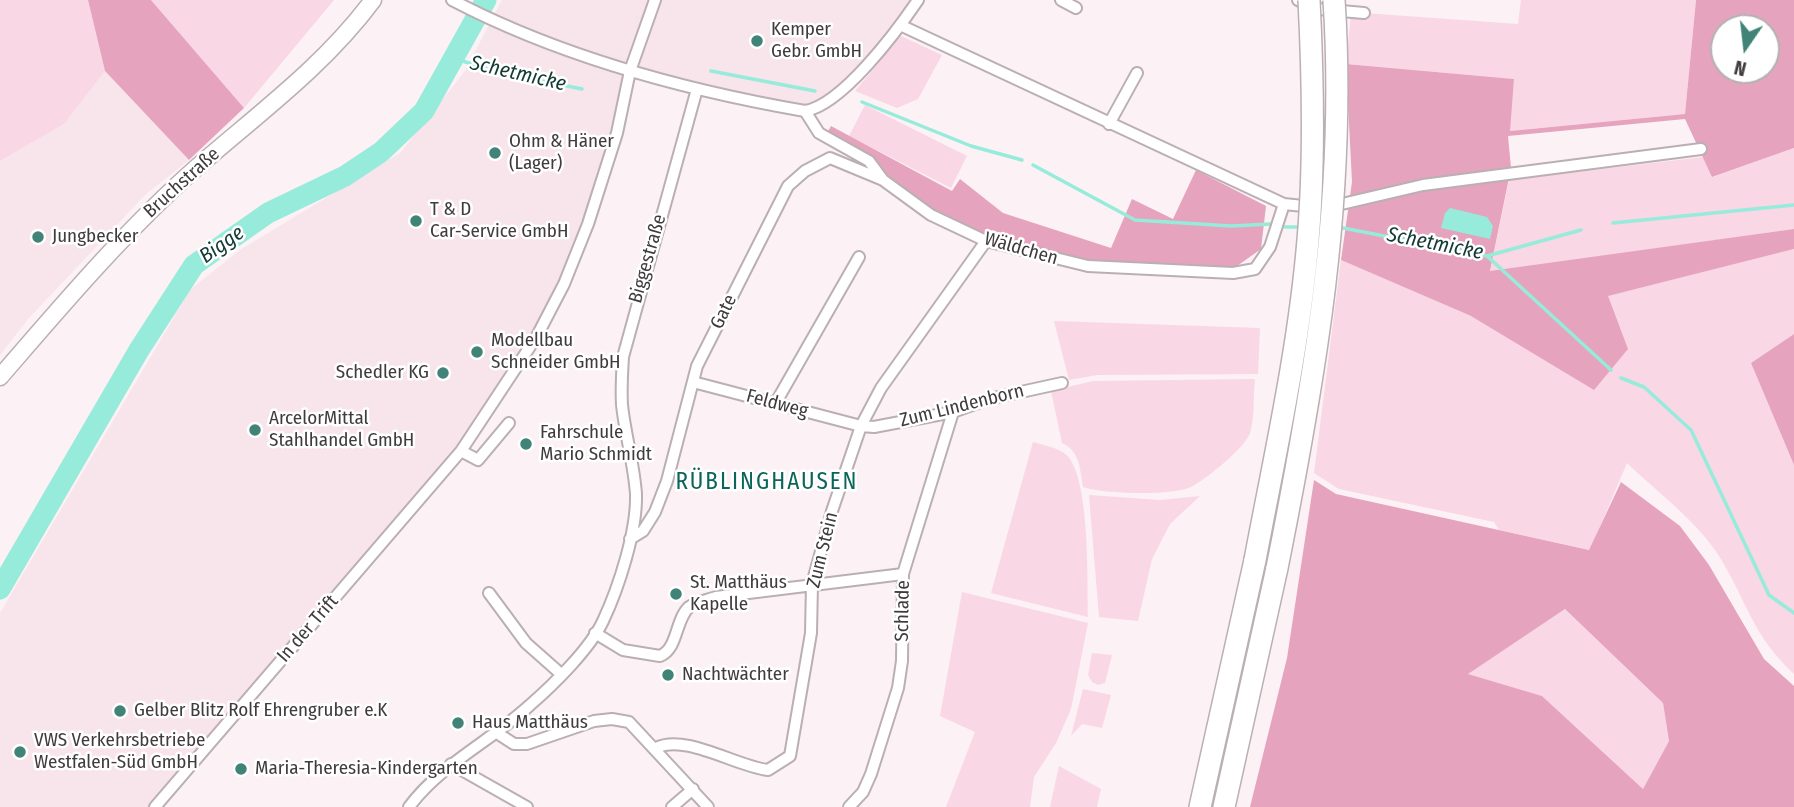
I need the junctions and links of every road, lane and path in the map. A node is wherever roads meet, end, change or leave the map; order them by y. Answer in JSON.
{"nodes":[{"id":1,"x":373,"y":0,"type":"edge"},
{"id":2,"x":655,"y":0,"type":"edge"},
{"id":3,"x":918,"y":0,"type":"edge"},
{"id":4,"x":1061,"y":0,"type":"edge"},
{"id":5,"x":1298,"y":0,"type":"edge"},
{"id":6,"x":1309,"y":0,"type":"edge"},
{"id":7,"x":1334,"y":0,"type":"edge"},
{"id":8,"x":453,"y":1,"type":"edge"},
{"id":9,"x":1076,"y":8,"type":"dead end"},
{"id":10,"x":1364,"y":13,"type":"dead end"},
{"id":11,"x":900,"y":25,"type":"junction"},
{"id":12,"x":630,"y":71,"type":"junction"},
{"id":13,"x":1137,"y":73,"type":"dead end"},
{"id":14,"x":697,"y":89,"type":"junction"},
{"id":15,"x":805,"y":111,"type":"junction"},
{"id":16,"x":1109,"y":124,"type":"junction"},
{"id":17,"x":1701,"y":149,"type":"dead end"},
{"id":18,"x":883,"y":180,"type":"junction"},
{"id":19,"x":1284,"y":204,"type":"junction"},
{"id":20,"x":986,"y":241,"type":"junction"},
{"id":21,"x":859,"y":257,"type":"dead end"},
{"id":22,"x":0,"y":377,"type":"edge"},
{"id":23,"x":693,"y":382,"type":"junction"},
{"id":24,"x":1062,"y":383,"type":"dead end"},
{"id":25,"x":775,"y":404,"type":"junction"},
{"id":26,"x":953,"y":412,"type":"junction"},
{"id":27,"x":509,"y":423,"type":"dead end"},
{"id":28,"x":861,"y":426,"type":"junction"},
{"id":29,"x":461,"y":451,"type":"junction"},
{"id":30,"x":630,"y":539,"type":"junction"},
{"id":31,"x":903,"y":574,"type":"junction"},
{"id":32,"x":812,"y":584,"type":"junction"},
{"id":33,"x":489,"y":593,"type":"dead end"},
{"id":34,"x":595,"y":634,"type":"junction"},
{"id":35,"x":561,"y":674,"type":"junction"},
{"id":36,"x":497,"y":733,"type":"junction"},
{"id":37,"x":656,"y":748,"type":"junction"},
{"id":38,"x":451,"y":764,"type":"junction"},
{"id":39,"x":693,"y":789,"type":"junction"},
{"id":40,"x":155,"y":807,"type":"edge"},
{"id":41,"x":409,"y":807,"type":"edge"},
{"id":42,"x":527,"y":807,"type":"edge"},
{"id":43,"x":673,"y":807,"type":"edge"},
{"id":44,"x":708,"y":807,"type":"edge"},
{"id":45,"x":849,"y":807,"type":"edge"},
{"id":46,"x":1200,"y":807,"type":"edge"},
{"id":47,"x":1224,"y":807,"type":"edge"}],
"edges":[{"from":1,"to":22,"type":"main road","name":"Bruchstraße"},
{"from":2,"to":12,"type":"street","name":"In der Trift"},
{"from":3,"to":11,"type":"street"},
{"from":4,"to":9,"type":"street"},
{"from":5,"to":10,"type":"street"},
{"from":6,"to":46,"type":"highway","bridge":true},
{"from":7,"to":47,"type":"highway","bridge":true},
{"from":8,"to":12,"type":"street"},
{"from":11,"to":15,"type":"street"},
{"from":11,"to":16,"type":"street"},
{"from":12,"to":14,"type":"street"},
{"from":12,"to":29,"type":"street","name":"In der Trift"},
{"from":13,"to":16,"type":"street"},
{"from":14,"to":15,"type":"street"},
{"from":14,"to":30,"type":"street","name":"Biggestraße"},
{"from":15,"to":18,"type":"street","name":"Wäldchen"},
{"from":16,"to":19,"type":"street"},
{"from":17,"to":19,"type":"street"},
{"from":18,"to":20,"type":"street","name":"Wäldchen"},
{"from":18,"to":23,"type":"street","name":"Gate"},
{"from":19,"to":20,"type":"street","name":"Wäldchen"},
{"from":20,"to":28,"type":"street","name":"Zum Stein"},
{"from":21,"to":25,"type":"street"},
{"from":23,"to":25,"type":"street","name":"Feldweg"},
{"from":23,"to":30,"type":"street","name":"Gate"},
{"from":24,"to":26,"type":"street","name":"Zum Lindenborn"},
{"from":25,"to":28,"type":"street","name":"Feldweg"},
{"from":26,"to":28,"type":"street","name":"Zum Lindenborn"},
{"from":26,"to":31,"type":"street","name":"Schlade"},
{"from":27,"to":29,"type":"street"},
{"from":28,"to":32,"type":"street","name":"Zum Stein"},
{"from":29,"to":40,"type":"street","name":"In der Trift"},
{"from":30,"to":34,"type":"street","name":"Biggestraße"},
{"from":31,"to":32,"type":"street"},
{"from":31,"to":45,"type":"street","name":"Schlade"},
{"from":32,"to":34,"type":"street"},
{"from":32,"to":37,"type":"street","name":"Zum Stein"},
{"from":33,"to":35,"type":"street"},
{"from":34,"to":35,"type":"street","name":"Biggestraße"},
{"from":35,"to":36,"type":"street","name":"Biggestraße"},
{"from":36,"to":37,"type":"street"},
{"from":36,"to":38,"type":"street","name":"Biggestraße"},
{"from":37,"to":39,"type":"street"},
{"from":38,"to":41,"type":"street","name":"Biggestraße"},
{"from":38,"to":42,"type":"street"},
{"from":39,"to":43,"type":"street"},
{"from":39,"to":44,"type":"street"}]}
